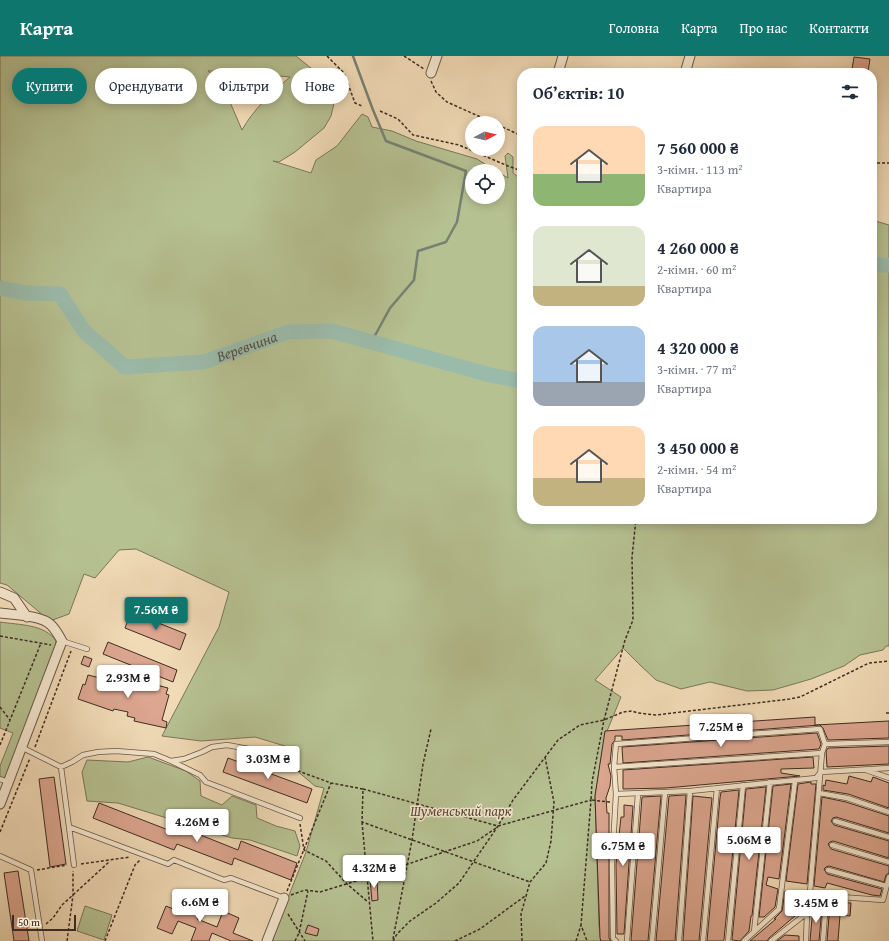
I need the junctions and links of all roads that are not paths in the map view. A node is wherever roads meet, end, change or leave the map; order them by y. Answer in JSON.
{"nodes":[{"id":1,"x":436,"y":56,"type":"edge"},
{"id":2,"x":563,"y":56,"type":"edge"},
{"id":3,"x":690,"y":56,"type":"edge"},
{"id":4,"x":559,"y":68,"type":"edge"},
{"id":5,"x":686,"y":68,"type":"edge"},
{"id":6,"x":431,"y":74,"type":"road end"},
{"id":7,"x":0,"y":592,"type":"edge"},
{"id":8,"x":0,"y":613,"type":"edge"},
{"id":9,"x":27,"y":617,"type":"junction"},
{"id":10,"x":62,"y":641,"type":"junction"},
{"id":11,"x":86,"y":649,"type":"dead end"},
{"id":12,"x":889,"y":742,"type":"edge"},
{"id":13,"x":825,"y":744,"type":"junction"},
{"id":14,"x":21,"y":747,"type":"junction"},
{"id":15,"x":822,"y":753,"type":"junction"},
{"id":16,"x":170,"y":761,"type":"junction"},
{"id":17,"x":61,"y":767,"type":"junction"},
{"id":18,"x":288,"y":767,"type":"road end"},
{"id":19,"x":614,"y":767,"type":"junction"},
{"id":20,"x":889,"y":768,"type":"edge"},
{"id":21,"x":863,"y":769,"type":"junction"},
{"id":22,"x":821,"y":772,"type":"junction"},
{"id":23,"x":889,"y":778,"type":"edge"},
{"id":24,"x":795,"y":780,"type":"junction"},
{"id":25,"x":4,"y":781,"type":"edge"},
{"id":26,"x":770,"y":782,"type":"junction"},
{"id":27,"x":743,"y":785,"type":"junction"},
{"id":28,"x":717,"y":788,"type":"junction"},
{"id":29,"x":690,"y":791,"type":"junction"},
{"id":30,"x":665,"y":792,"type":"junction"},
{"id":31,"x":819,"y":793,"type":"junction"},
{"id":32,"x":616,"y":794,"type":"junction"},
{"id":33,"x":638,"y":794,"type":"junction"},
{"id":34,"x":0,"y":804,"type":"edge"},
{"id":35,"x":889,"y":812,"type":"edge"},
{"id":36,"x":300,"y":818,"type":"road end"},
{"id":37,"x":835,"y":821,"type":"dead end"},
{"id":38,"x":69,"y":827,"type":"junction"},
{"id":39,"x":889,"y":837,"type":"edge"},
{"id":40,"x":832,"y":845,"type":"dead end"},
{"id":41,"x":0,"y":856,"type":"edge"},
{"id":42,"x":889,"y":862,"type":"edge"},
{"id":43,"x":74,"y":864,"type":"road end"},
{"id":44,"x":828,"y":870,"type":"dead end"},
{"id":45,"x":889,"y":876,"type":"edge"},
{"id":46,"x":886,"y":886,"type":"junction"},
{"id":47,"x":810,"y":899,"type":"junction"},
{"id":48,"x":283,"y":901,"type":"joint"},
{"id":49,"x":826,"y":901,"type":"junction"},
{"id":50,"x":807,"y":913,"type":"junction"},
{"id":51,"x":754,"y":932,"type":"junction"},
{"id":52,"x":42,"y":941,"type":"edge"},
{"id":53,"x":267,"y":941,"type":"edge"},
{"id":54,"x":616,"y":941,"type":"edge"},
{"id":55,"x":627,"y":941,"type":"edge"},
{"id":56,"x":652,"y":941,"type":"edge"},
{"id":57,"x":679,"y":941,"type":"edge"},
{"id":58,"x":703,"y":941,"type":"edge"},
{"id":59,"x":728,"y":941,"type":"edge"},
{"id":60,"x":744,"y":941,"type":"edge"},
{"id":61,"x":771,"y":941,"type":"edge"},
{"id":62,"x":806,"y":941,"type":"edge"},
{"id":63,"x":823,"y":941,"type":"edge"}],
"edges":[{"from":1,"to":6,"type":"street"},
{"from":2,"to":4,"type":"street"},
{"from":3,"to":5,"type":"street"},
{"from":7,"to":9,"type":"street"},
{"from":8,"to":9,"type":"street"},
{"from":9,"to":10,"type":"street"},
{"from":10,"to":11,"type":"lane"},
{"from":10,"to":14,"type":"street"},
{"from":12,"to":13,"type":"lane"},
{"from":13,"to":15,"type":"lane"},
{"from":13,"to":19,"type":"lane"},
{"from":14,"to":17,"type":"lane"},
{"from":14,"to":25,"type":"street"},
{"from":15,"to":19,"type":"lane"},
{"from":15,"to":22,"type":"lane"},
{"from":16,"to":17,"type":"lane"},
{"from":16,"to":18,"type":"lane"},
{"from":16,"to":36,"type":"lane"},
{"from":17,"to":38,"type":"lane"},
{"from":19,"to":32,"type":"lane"},
{"from":20,"to":21,"type":"lane"},
{"from":21,"to":22,"type":"lane"},
{"from":21,"to":23,"type":"lane"},
{"from":22,"to":24,"type":"lane"},
{"from":22,"to":31,"type":"lane"},
{"from":24,"to":26,"type":"lane"},
{"from":24,"to":51,"type":"lane"},
{"from":25,"to":34,"type":"street"},
{"from":26,"to":27,"type":"lane"},
{"from":26,"to":51,"type":"lane"},
{"from":27,"to":28,"type":"lane"},
{"from":27,"to":59,"type":"lane"},
{"from":28,"to":29,"type":"lane"},
{"from":28,"to":58,"type":"lane"},
{"from":29,"to":30,"type":"lane"},
{"from":29,"to":57,"type":"lane"},
{"from":30,"to":33,"type":"lane"},
{"from":30,"to":56,"type":"lane"},
{"from":31,"to":35,"type":"lane"},
{"from":31,"to":47,"type":"lane"},
{"from":32,"to":33,"type":"lane"},
{"from":32,"to":54,"type":"lane"},
{"from":33,"to":55,"type":"lane"},
{"from":37,"to":39,"type":"lane"},
{"from":38,"to":43,"type":"lane"},
{"from":38,"to":48,"type":"lane"},
{"from":40,"to":42,"type":"lane"},
{"from":41,"to":52,"type":"lane"},
{"from":44,"to":46,"type":"lane"},
{"from":45,"to":46,"type":"lane"},
{"from":46,"to":49,"type":"lane"},
{"from":47,"to":49,"type":"lane"},
{"from":47,"to":50,"type":"lane"},
{"from":48,"to":53,"type":"street"},
{"from":49,"to":63,"type":"lane"},
{"from":50,"to":61,"type":"lane"},
{"from":50,"to":62,"type":"lane"},
{"from":51,"to":60,"type":"lane"}]}
